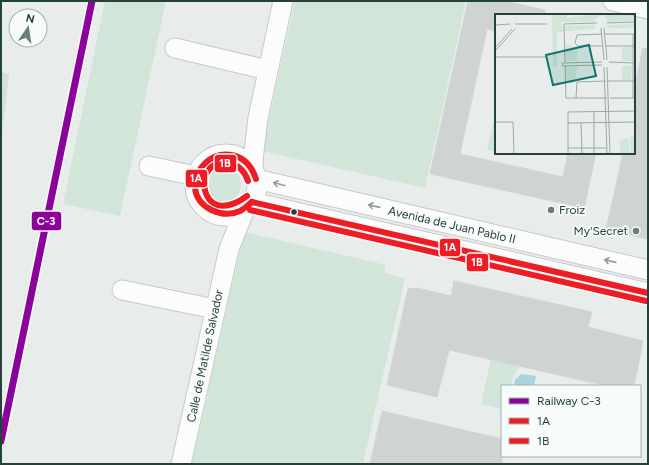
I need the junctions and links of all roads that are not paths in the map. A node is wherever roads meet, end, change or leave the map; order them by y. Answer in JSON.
{"nodes":[{"id":1,"x":284,"y":1,"type":"edge"},
{"id":2,"x":613,"y":1,"type":"edge"},
{"id":3,"x":648,"y":9,"type":"edge"},
{"id":4,"x":175,"y":48,"type":"dead end"},
{"id":5,"x":268,"y":70,"type":"junction"},
{"id":6,"x":258,"y":118,"type":"junction"},
{"id":7,"x":225,"y":154,"type":"junction"},
{"id":8,"x":149,"y":166,"type":"dead end"},
{"id":9,"x":196,"y":176,"type":"junction"},
{"id":10,"x":255,"y":176,"type":"junction"},
{"id":11,"x":248,"y":206,"type":"junction"},
{"id":12,"x":214,"y":213,"type":"junction"},
{"id":13,"x":229,"y":249,"type":"junction"},
{"id":14,"x":648,"y":270,"type":"edge"},
{"id":15,"x":122,"y":290,"type":"dead end"},
{"id":16,"x":648,"y":292,"type":"edge"},
{"id":17,"x":215,"y":309,"type":"junction"},
{"id":18,"x":181,"y":464,"type":"edge"}],
"edges":[{"from":1,"to":5,"type":"street"},
{"from":2,"to":3,"type":"street"},
{"from":4,"to":5,"type":"street"},
{"from":5,"to":6,"type":"street"},
{"from":6,"to":7,"type":"street"},
{"from":6,"to":10,"type":"street"},
{"from":7,"to":9,"type":"street"},
{"from":7,"to":10,"type":"street"},
{"from":8,"to":9,"type":"street"},
{"from":9,"to":12,"type":"street"},
{"from":10,"to":11,"type":"street"},
{"from":14,"to":10,"type":"street","name":"Avenida de Juan Pablo II","one_way":true},
{"from":11,"to":12,"type":"street"},
{"from":11,"to":13,"type":"street","name":"Calle de Matilde Salvador"},
{"from":11,"to":16,"type":"street","name":"Avenida de Juan Pablo II"},
{"from":12,"to":13,"type":"street","name":"Calle de Matilde Salvador"},
{"from":13,"to":17,"type":"street","name":"Calle de Matilde Salvador"},
{"from":15,"to":17,"type":"street"},
{"from":17,"to":18,"type":"street","name":"Calle de Matilde Salvador"}]}
